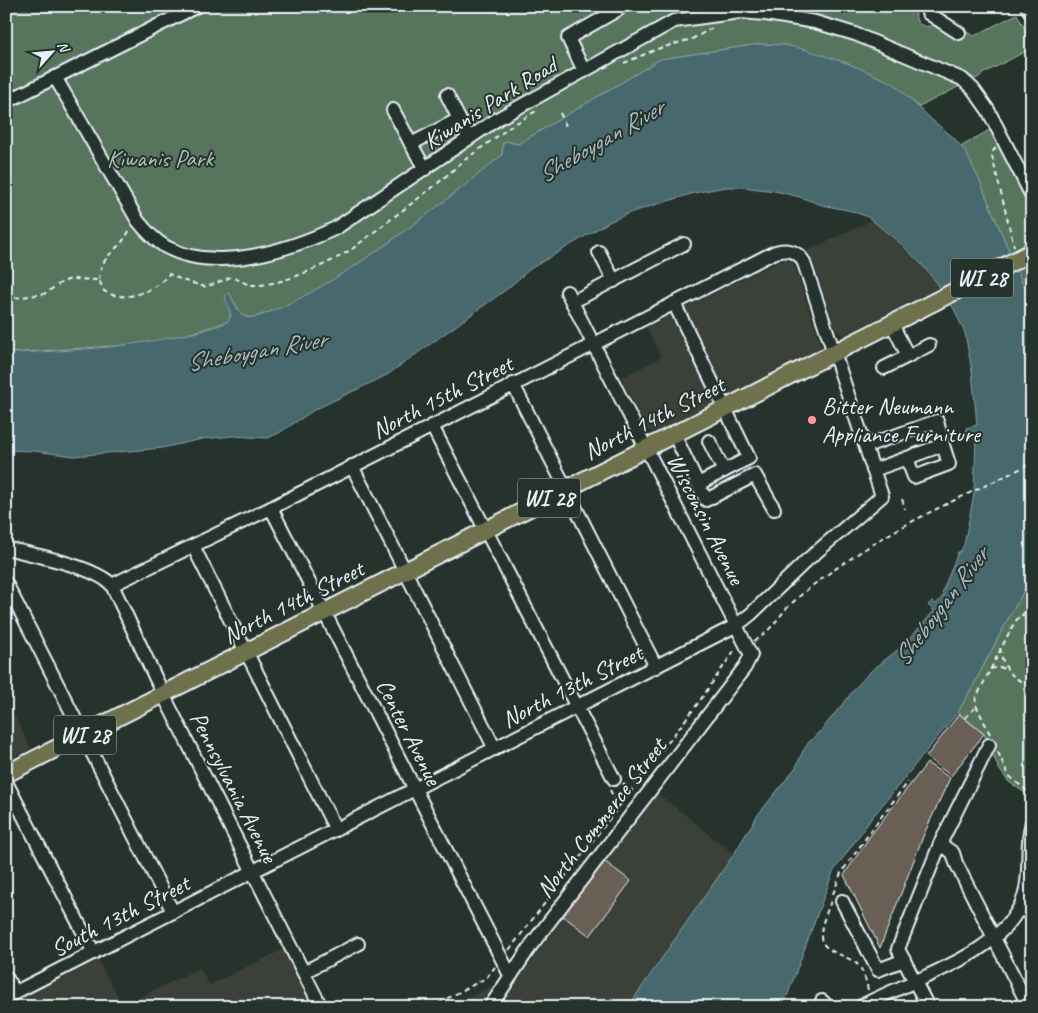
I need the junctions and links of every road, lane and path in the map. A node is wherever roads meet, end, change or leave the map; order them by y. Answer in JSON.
{"nodes":[{"id":1,"x":197,"y":6,"type":"edge"},
{"id":2,"x":927,"y":6,"type":"edge"},
{"id":3,"x":1029,"y":6,"type":"edge"},
{"id":4,"x":619,"y":9,"type":"dead end"},
{"id":5,"x":1032,"y":11,"type":"edge"},
{"id":6,"x":959,"y":33,"type":"dead end"},
{"id":7,"x":584,"y":71,"type":"junction"},
{"id":8,"x":55,"y":77,"type":"junction"},
{"id":9,"x":447,"y":96,"type":"dead end"},
{"id":10,"x":6,"y":102,"type":"edge"},
{"id":11,"x":393,"y":110,"type":"dead end"},
{"id":12,"x":560,"y":113,"type":"dead end"},
{"id":13,"x":459,"y":119,"type":"junction"},
{"id":14,"x":566,"y":126,"type":"dead end"},
{"id":15,"x":469,"y":138,"type":"junction"},
{"id":16,"x":1005,"y":143,"type":"junction"},
{"id":17,"x":411,"y":144,"type":"junction"},
{"id":18,"x":425,"y":169,"type":"junction"},
{"id":19,"x":1028,"y":180,"type":"edge"},
{"id":20,"x":1032,"y":196,"type":"edge"},
{"id":21,"x":138,"y":221,"type":"junction"},
{"id":22,"x":684,"y":244,"type":"dead end"},
{"id":23,"x":599,"y":252,"type":"dead end"},
{"id":24,"x":1026,"y":256,"type":"edge"},
{"id":25,"x":99,"y":280,"type":"dead end"},
{"id":26,"x":614,"y":281,"type":"junction"},
{"id":27,"x":1032,"y":284,"type":"edge"},
{"id":28,"x":674,"y":303,"type":"junction"},
{"id":29,"x":892,"y":324,"type":"junction"},
{"id":30,"x":594,"y":344,"type":"junction"},
{"id":31,"x":930,"y":345,"type":"dead end"},
{"id":32,"x":835,"y":353,"type":"junction"},
{"id":33,"x":908,"y":356,"type":"junction"},
{"id":34,"x":884,"y":368,"type":"dead end"},
{"id":35,"x":513,"y":384,"type":"junction"},
{"id":36,"x":726,"y":409,"type":"junction"},
{"id":37,"x":432,"y":426,"type":"junction"},
{"id":38,"x":674,"y":434,"type":"junction"},
{"id":39,"x":709,"y":441,"type":"dead end"},
{"id":40,"x":943,"y":445,"type":"junction"},
{"id":41,"x":866,"y":446,"type":"junction"},
{"id":42,"x":646,"y":448,"type":"junction"},
{"id":43,"x":908,"y":458,"type":"junction"},
{"id":44,"x":1032,"y":463,"type":"edge"},
{"id":45,"x":352,"y":466,"type":"junction"},
{"id":46,"x":874,"y":470,"type":"junction"},
{"id":47,"x":724,"y":471,"type":"junction"},
{"id":48,"x":698,"y":484,"type":"junction"},
{"id":49,"x":566,"y":489,"type":"junction"},
{"id":50,"x":902,"y":500,"type":"dead end"},
{"id":51,"x":271,"y":508,"type":"junction"},
{"id":52,"x":774,"y":509,"type":"dead end"},
{"id":53,"x":905,"y":509,"type":"dead end"},
{"id":54,"x":485,"y":531,"type":"junction"},
{"id":55,"x":193,"y":546,"type":"junction"},
{"id":56,"x":7,"y":549,"type":"edge"},
{"id":57,"x":405,"y":572,"type":"junction"},
{"id":58,"x":6,"y":583,"type":"edge"},
{"id":59,"x":112,"y":586,"type":"junction"},
{"id":60,"x":1032,"y":607,"type":"edge"},
{"id":61,"x":324,"y":613,"type":"junction"},
{"id":62,"x":1020,"y":616,"type":"junction"},
{"id":63,"x":1032,"y":617,"type":"edge"},
{"id":64,"x":737,"y":625,"type":"junction"},
{"id":65,"x":747,"y":645,"type":"junction"},
{"id":66,"x":1000,"y":648,"type":"junction"},
{"id":67,"x":247,"y":652,"type":"junction"},
{"id":68,"x":750,"y":658,"type":"joint"},
{"id":69,"x":656,"y":667,"type":"junction"},
{"id":70,"x":990,"y":669,"type":"junction"},
{"id":71,"x":1009,"y":671,"type":"junction"},
{"id":72,"x":1032,"y":685,"type":"edge"},
{"id":73,"x":164,"y":694,"type":"junction"},
{"id":74,"x":976,"y":706,"type":"junction"},
{"id":75,"x":576,"y":708,"type":"junction"},
{"id":76,"x":965,"y":718,"type":"dead end"},
{"id":77,"x":84,"y":735,"type":"junction"},
{"id":78,"x":992,"y":744,"type":"junction"},
{"id":79,"x":495,"y":749,"type":"junction"},
{"id":80,"x":6,"y":774,"type":"edge"},
{"id":81,"x":614,"y":780,"type":"junction"},
{"id":82,"x":6,"y":782,"type":"edge"},
{"id":83,"x":908,"y":782,"type":"dead end"},
{"id":84,"x":415,"y":790,"type":"junction"},
{"id":85,"x":629,"y":793,"type":"junction"},
{"id":86,"x":1032,"y":795,"type":"edge"},
{"id":87,"x":640,"y":802,"type":"junction"},
{"id":88,"x":618,"y":807,"type":"junction"},
{"id":89,"x":630,"y":814,"type":"junction"},
{"id":90,"x":1032,"y":822,"type":"edge"},
{"id":91,"x":336,"y":830,"type":"junction"},
{"id":92,"x":940,"y":844,"type":"junction"},
{"id":93,"x":253,"y":872,"type":"junction"},
{"id":94,"x":842,"y":901,"type":"dead end"},
{"id":95,"x":1019,"y":909,"type":"junction"},
{"id":96,"x":173,"y":912,"type":"junction"},
{"id":97,"x":1032,"y":913,"type":"edge"},
{"id":98,"x":994,"y":939,"type":"junction"},
{"id":99,"x":358,"y":944,"type":"dead end"},
{"id":100,"x":94,"y":953,"type":"junction"},
{"id":101,"x":502,"y":959,"type":"junction"},
{"id":102,"x":904,"y":960,"type":"junction"},
{"id":103,"x":304,"y":972,"type":"junction"},
{"id":104,"x":510,"y":975,"type":"junction"},
{"id":105,"x":6,"y":977,"type":"edge"},
{"id":106,"x":915,"y":982,"type":"junction"},
{"id":107,"x":10,"y":995,"type":"edge"},
{"id":108,"x":866,"y":1004,"type":"edge"},
{"id":109,"x":321,"y":1007,"type":"edge"},
{"id":110,"x":431,"y":1007,"type":"edge"},
{"id":111,"x":490,"y":1007,"type":"edge"},
{"id":112,"x":928,"y":1007,"type":"edge"},
{"id":113,"x":1029,"y":1007,"type":"edge"}],
"edges":[{"from":1,"to":8,"type":"street"},
{"from":2,"to":6,"type":"street"},
{"from":3,"to":5,"type":"main road"},
{"from":4,"to":7,"type":"street"},
{"from":7,"to":15,"type":"street","name":"Kiwanis Park Road"},
{"from":7,"to":16,"type":"street","name":"Kiwanis Park Road"},
{"from":8,"to":10,"type":"street"},
{"from":8,"to":21,"type":"street","name":"Kiwanis Park Road"},
{"from":9,"to":13,"type":"street"},
{"from":11,"to":17,"type":"street"},
{"from":12,"to":14,"type":"path"},
{"from":13,"to":15,"type":"street"},
{"from":13,"to":17,"type":"street"},
{"from":15,"to":18,"type":"street","name":"Kiwanis Park Road"},
{"from":16,"to":19,"type":"street","name":"Kiwanis Park Road"},
{"from":16,"to":24,"type":"path"},
{"from":17,"to":18,"type":"street"},
{"from":18,"to":21,"type":"street","name":"Kiwanis Park Road"},
{"from":19,"to":20,"type":"street","name":"Kiwanis Park Road"},
{"from":21,"to":25,"type":"path"},
{"from":22,"to":26,"type":"street"},
{"from":23,"to":26,"type":"street"},
{"from":24,"to":27,"type":"path"},
{"from":24,"to":29,"type":"main road","name":"North 14th Street","number":"WI 28","bridge":true},
{"from":26,"to":30,"type":"street","name":"Wisconsin Avenue"},
{"from":28,"to":30,"type":"street","name":"North 15th Street"},
{"from":28,"to":32,"type":"street","name":"North 15th Street"},
{"from":28,"to":36,"type":"street"},
{"from":29,"to":32,"type":"main road","name":"North 14th Street","number":"WI 28"},
{"from":29,"to":33,"type":"street"},
{"from":30,"to":35,"type":"street","name":"North 15th Street"},
{"from":30,"to":42,"type":"street","name":"Wisconsin Avenue"},
{"from":31,"to":33,"type":"street"},
{"from":32,"to":36,"type":"main road","name":"North 14th Street","number":"WI 28"},
{"from":32,"to":41,"type":"street"},
{"from":33,"to":34,"type":"street"},
{"from":35,"to":37,"type":"street","name":"North 15th Street"},
{"from":35,"to":49,"type":"street"},
{"from":36,"to":38,"type":"main road","name":"North 14th Street","number":"WI 28"},
{"from":36,"to":47,"type":"street"},
{"from":37,"to":45,"type":"street","name":"North 15th Street"},
{"from":37,"to":54,"type":"street"},
{"from":38,"to":42,"type":"main road","name":"North 14th Street","number":"WI 28"},
{"from":38,"to":48,"type":"street"},
{"from":39,"to":47,"type":"street"},
{"from":40,"to":41,"type":"street"},
{"from":40,"to":43,"type":"street"},
{"from":40,"to":43,"type":"street"},
{"from":41,"to":46,"type":"street"},
{"from":42,"to":49,"type":"main road","name":"North 14th Street","number":"WI 28"},
{"from":42,"to":64,"type":"street","name":"Wisconsin Avenue"},
{"from":43,"to":46,"type":"street"},
{"from":44,"to":65,"type":"path"},
{"from":45,"to":51,"type":"street","name":"North 15th Street"},
{"from":45,"to":57,"type":"street"},
{"from":46,"to":64,"type":"street","name":"North 13th Street"},
{"from":47,"to":48,"type":"street"},
{"from":48,"to":52,"type":"street"},
{"from":49,"to":54,"type":"main road","name":"North 14th Street","number":"WI 28"},
{"from":49,"to":69,"type":"street"},
{"from":50,"to":53,"type":"path"},
{"from":51,"to":55,"type":"street","name":"North 15th Street"},
{"from":51,"to":61,"type":"street","name":"Center Avenue"},
{"from":54,"to":57,"type":"main road","name":"North 14th Street","number":"WI 28"},
{"from":54,"to":75,"type":"street"},
{"from":55,"to":59,"type":"street","name":"North 15th Street"},
{"from":55,"to":67,"type":"street"},
{"from":56,"to":59,"type":"street"},
{"from":57,"to":61,"type":"main road","name":"North 14th Street","number":"WI 28"},
{"from":57,"to":79,"type":"street"},
{"from":58,"to":77,"type":"street"},
{"from":59,"to":73,"type":"street","name":"Pennsylvania Avenue"},
{"from":60,"to":62,"type":"path"},
{"from":61,"to":67,"type":"main road","name":"North 14th Street","number":"WI 28"},
{"from":61,"to":84,"type":"street","name":"Center Avenue"},
{"from":62,"to":63,"type":"path"},
{"from":62,"to":66,"type":"path"},
{"from":64,"to":65,"type":"street","name":"Wisconsin Avenue"},
{"from":64,"to":69,"type":"street","name":"North 13th Street"},
{"from":65,"to":68,"type":"street","name":"Wisconsin Avenue"},
{"from":65,"to":85,"type":"path"},
{"from":66,"to":70,"type":"path"},
{"from":66,"to":71,"type":"path"},
{"from":67,"to":73,"type":"main road","name":"North 14th Street","number":"WI 28"},
{"from":67,"to":91,"type":"street"},
{"from":68,"to":87,"type":"street","name":"North Commerce Street"},
{"from":69,"to":75,"type":"street","name":"North 13th Street"},
{"from":70,"to":71,"type":"path"},
{"from":70,"to":74,"type":"path"},
{"from":71,"to":72,"type":"path"},
{"from":73,"to":77,"type":"main road","number":"WI 28"},
{"from":73,"to":93,"type":"street","name":"Pennsylvania Avenue"},
{"from":74,"to":76,"type":"path"},
{"from":74,"to":78,"type":"path"},
{"from":75,"to":79,"type":"street","name":"North 13th Street"},
{"from":75,"to":81,"type":"street"},
{"from":77,"to":80,"type":"main road","number":"WI 28"},
{"from":77,"to":96,"type":"street"},
{"from":78,"to":86,"type":"path"},
{"from":78,"to":92,"type":"street"},
{"from":79,"to":84,"type":"street","name":"North 13th Street"},
{"from":81,"to":85,"type":"path"},
{"from":81,"to":88,"type":"path"},
{"from":82,"to":100,"type":"street"},
{"from":83,"to":108,"type":"path"},
{"from":84,"to":91,"type":"street","name":"North 13th Street"},
{"from":84,"to":101,"type":"street","name":"Center Avenue"},
{"from":85,"to":87,"type":"path"},
{"from":85,"to":88,"type":"path"},
{"from":87,"to":89,"type":"street","name":"North Commerce Street"},
{"from":88,"to":89,"type":"path"},
{"from":88,"to":101,"type":"path"},
{"from":89,"to":104,"type":"street","name":"North Commerce Street"},
{"from":90,"to":95,"type":"street"},
{"from":91,"to":93,"type":"street","name":"North 13th Street"},
{"from":92,"to":98,"type":"street"},
{"from":92,"to":102,"type":"street"},
{"from":93,"to":96,"type":"street","name":"South 13th Street"},
{"from":93,"to":103,"type":"street","name":"Pennsylvania Avenue"},
{"from":94,"to":102,"type":"street"},
{"from":95,"to":97,"type":"street"},
{"from":95,"to":98,"type":"street"},
{"from":96,"to":100,"type":"street","name":"South 13th Street"},
{"from":98,"to":106,"type":"street"},
{"from":98,"to":113,"type":"street"},
{"from":99,"to":103,"type":"street"},
{"from":100,"to":107,"type":"street","name":"South 13th Street"},
{"from":101,"to":104,"type":"street","name":"Center Avenue"},
{"from":101,"to":110,"type":"path"},
{"from":102,"to":106,"type":"street"},
{"from":103,"to":109,"type":"street","name":"Pennsylvania Avenue"},
{"from":104,"to":111,"type":"street","name":"North Commerce Street"},
{"from":105,"to":107,"type":"street"},
{"from":106,"to":108,"type":"street"},
{"from":106,"to":112,"type":"street"}]}
